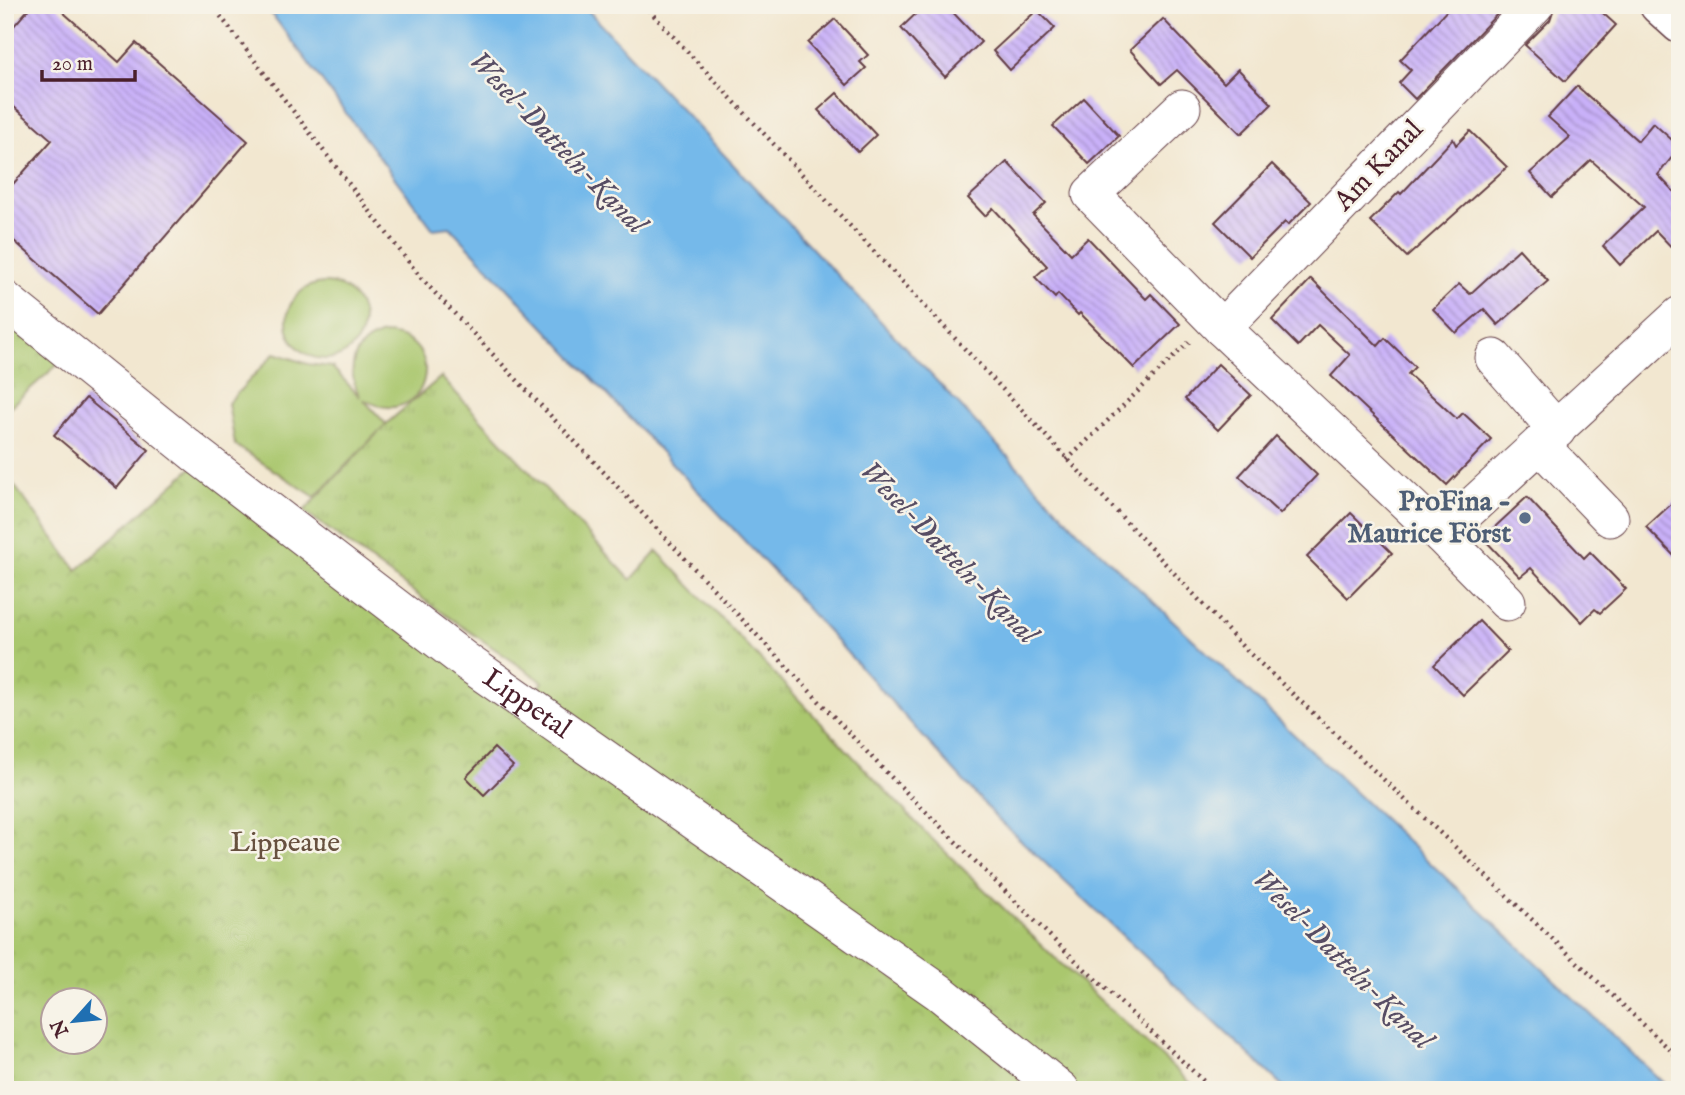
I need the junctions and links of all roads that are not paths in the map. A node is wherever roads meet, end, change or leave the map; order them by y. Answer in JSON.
{"nodes":[{"id":1,"x":1535,"y":5,"type":"edge"},
{"id":2,"x":1659,"y":5,"type":"edge"},
{"id":3,"x":1680,"y":24,"type":"edge"},
{"id":4,"x":1182,"y":108,"type":"dead end"},
{"id":5,"x":5,"y":300,"type":"edge"},
{"id":6,"x":1680,"y":314,"type":"edge"},
{"id":7,"x":1217,"y":323,"type":"junction"},
{"id":8,"x":1494,"y":358,"type":"dead end"},
{"id":9,"x":1548,"y":438,"type":"junction"},
{"id":10,"x":1609,"y":519,"type":"dead end"},
{"id":11,"x":1441,"y":535,"type":"junction"},
{"id":12,"x":1507,"y":602,"type":"dead end"},
{"id":13,"x":1062,"y":1090,"type":"edge"}],
"edges":[{"from":1,"to":7,"type":"street","name":"Am Kanal"},
{"from":2,"to":3,"type":"main road"},
{"from":4,"to":7,"type":"street"},
{"from":5,"to":13,"type":"street","name":"Lippetal"},
{"from":6,"to":9,"type":"street"},
{"from":7,"to":11,"type":"street"},
{"from":8,"to":9,"type":"street"},
{"from":9,"to":10,"type":"street"},
{"from":9,"to":11,"type":"street"},
{"from":11,"to":12,"type":"street"}]}
